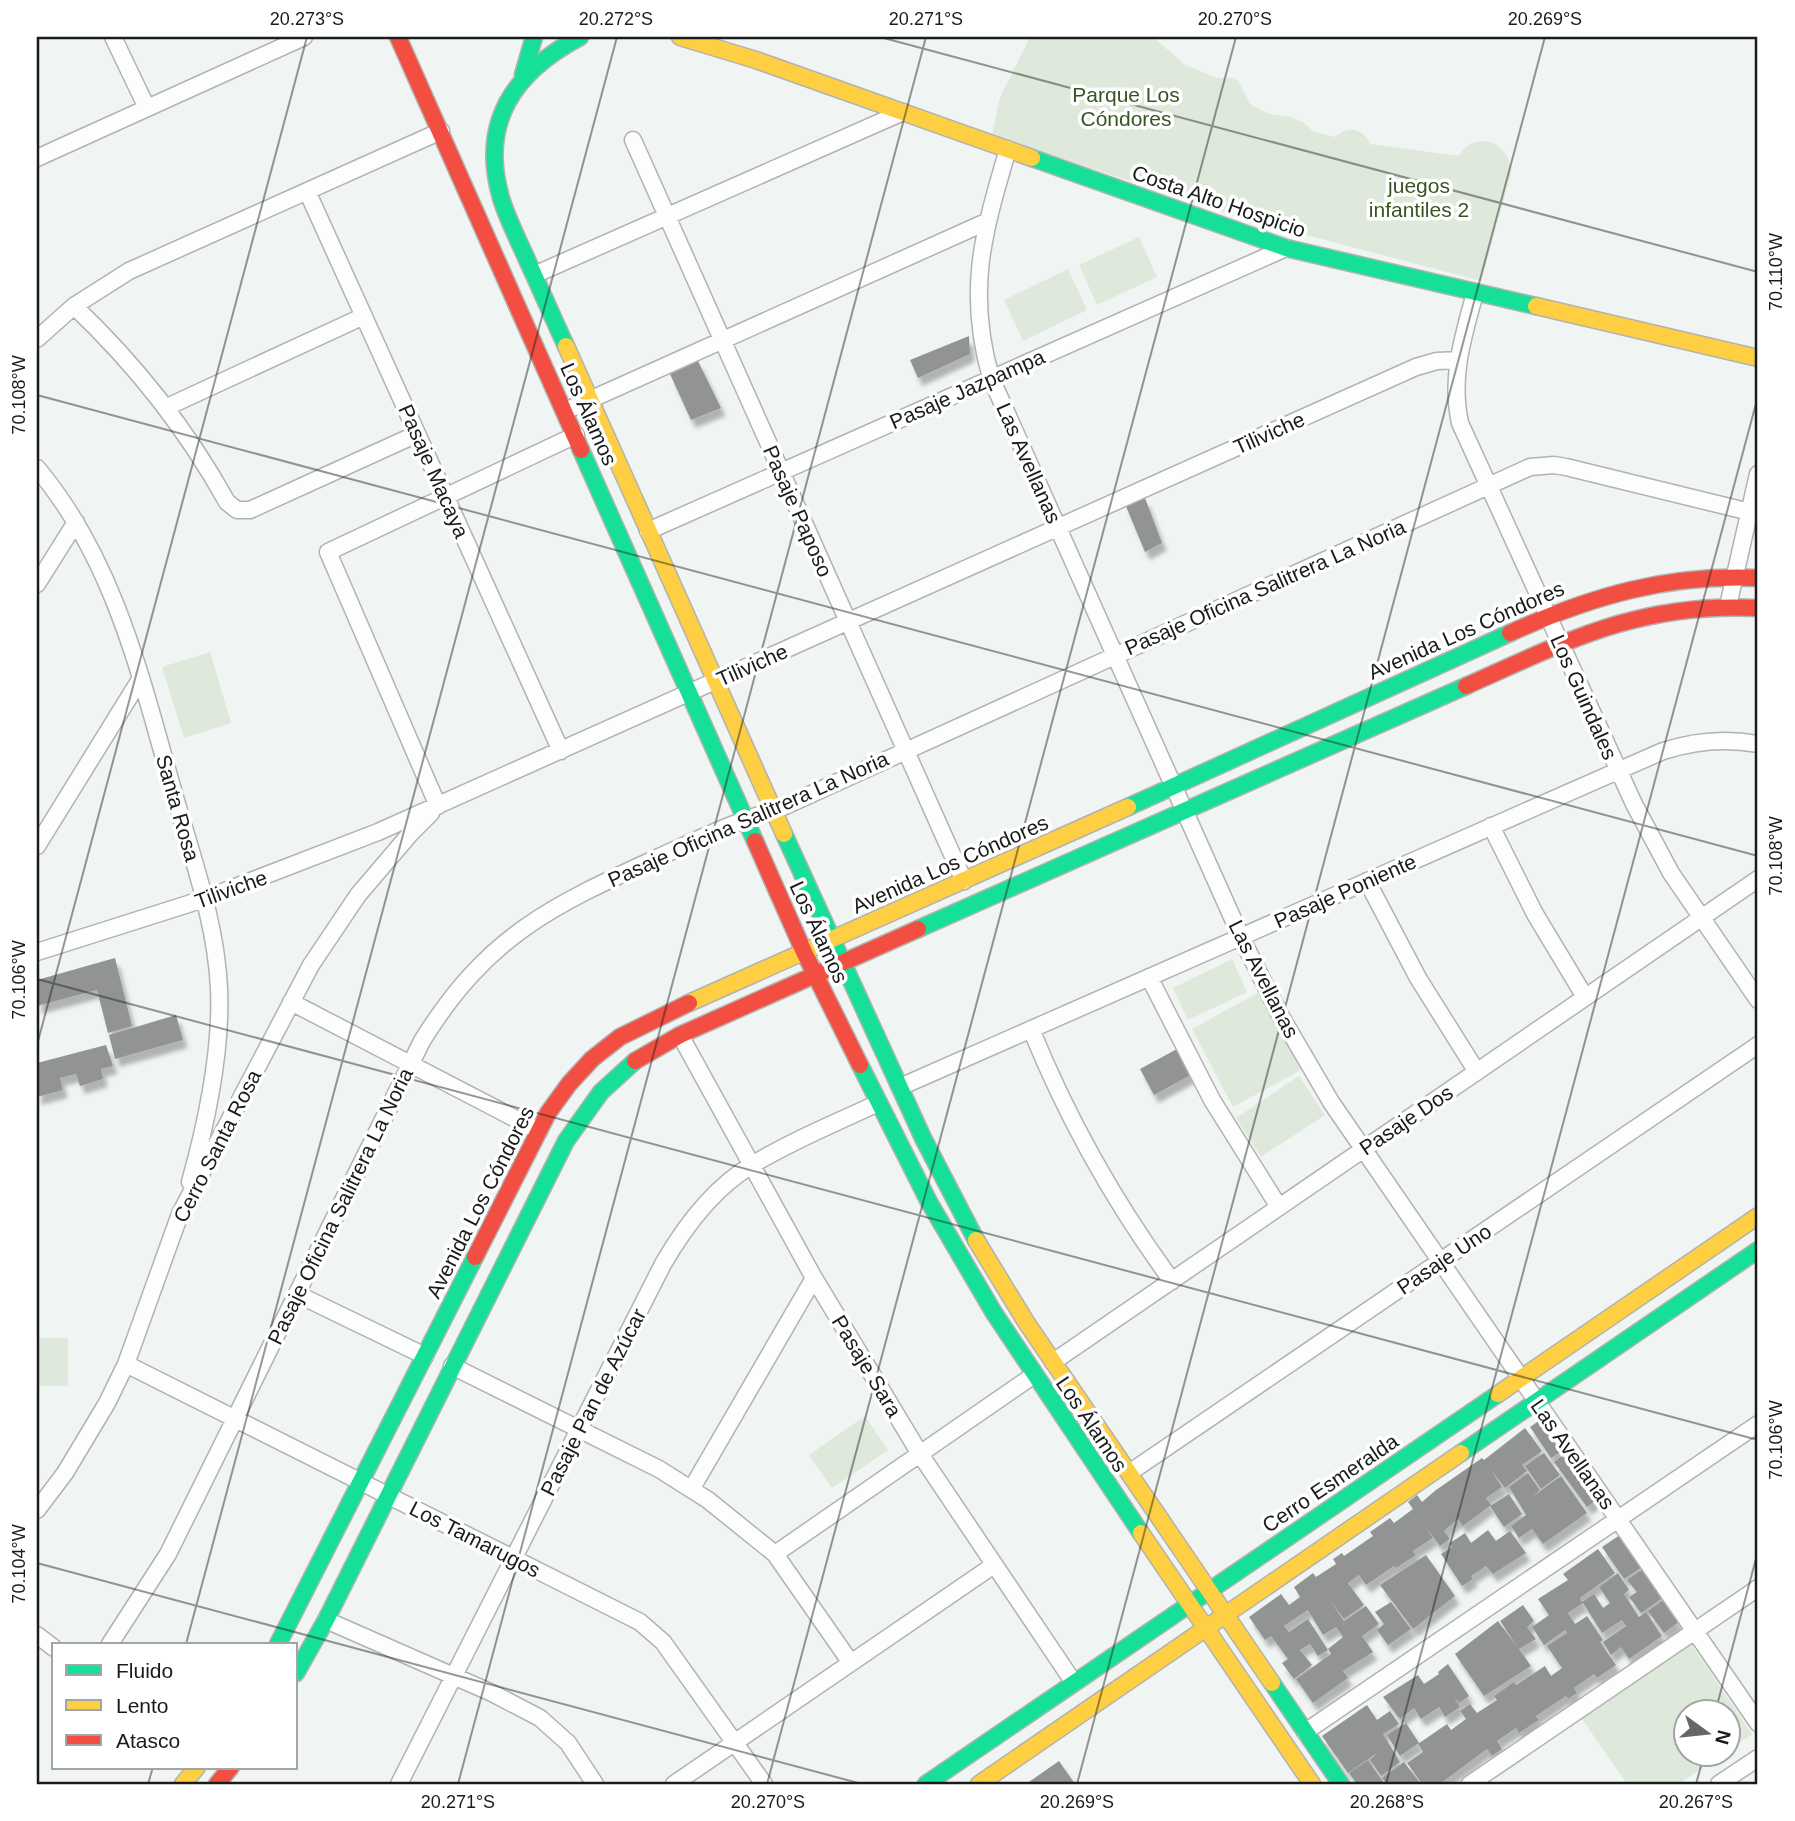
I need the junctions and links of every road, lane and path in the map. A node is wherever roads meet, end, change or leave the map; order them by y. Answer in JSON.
{"nodes":[{"id":1,"x":113,"y":37,"type":"edge"},
{"id":2,"x":304,"y":37,"type":"edge"},
{"id":3,"x":398,"y":37,"type":"edge"},
{"id":4,"x":534,"y":37,"type":"edge"},
{"id":5,"x":580,"y":37,"type":"edge"},
{"id":6,"x":680,"y":37,"type":"edge"},
{"id":7,"x":523,"y":75,"type":"junction"},
{"id":8,"x":147,"y":108,"type":"junction"},
{"id":9,"x":902,"y":112,"type":"junction"},
{"id":10,"x":441,"y":131,"type":"junction"},
{"id":11,"x":633,"y":141,"type":"dead end"},
{"id":12,"x":1009,"y":149,"type":"junction"},
{"id":13,"x":37,"y":158,"type":"edge"},
{"id":14,"x":307,"y":191,"type":"junction"},
{"id":15,"x":666,"y":216,"type":"junction"},
{"id":16,"x":986,"y":222,"type":"junction"},
{"id":17,"x":1286,"y":248,"type":"junction"},
{"id":18,"x":534,"y":275,"type":"junction"},
{"id":19,"x":1475,"y":293,"type":"junction"},
{"id":20,"x":74,"y":306,"type":"junction"},
{"id":21,"x":364,"y":316,"type":"junction"},
{"id":22,"x":37,"y":339,"type":"edge"},
{"id":23,"x":722,"y":341,"type":"junction"},
{"id":24,"x":1758,"y":358,"type":"edge"},
{"id":25,"x":1458,"y":360,"type":"junction"},
{"id":26,"x":991,"y":378,"type":"junction"},
{"id":27,"x":590,"y":400,"type":"junction"},
{"id":28,"x":167,"y":407,"type":"junction"},
{"id":29,"x":565,"y":411,"type":"junction"},
{"id":30,"x":417,"y":434,"type":"junction"},
{"id":31,"x":576,"y":435,"type":"junction"},
{"id":32,"x":37,"y":468,"type":"edge"},
{"id":33,"x":781,"y":472,"type":"junction"},
{"id":34,"x":1758,"y":474,"type":"edge"},
{"id":35,"x":1488,"y":485,"type":"junction"},
{"id":36,"x":445,"y":495,"type":"junction"},
{"id":37,"x":1750,"y":512,"type":"junction"},
{"id":38,"x":76,"y":522,"type":"junction"},
{"id":39,"x":1058,"y":528,"type":"junction"},
{"id":40,"x":648,"y":531,"type":"junction"},
{"id":41,"x":1735,"y":577,"type":"junction"},
{"id":42,"x":1758,"y":578,"type":"edge"},
{"id":43,"x":37,"y":584,"type":"edge"},
{"id":44,"x":1728,"y":606,"type":"junction"},
{"id":45,"x":1758,"y":608,"type":"edge"},
{"id":46,"x":1547,"y":616,"type":"junction"},
{"id":47,"x":848,"y":622,"type":"junction"},
{"id":48,"x":1560,"y":644,"type":"junction"},
{"id":49,"x":1115,"y":655,"type":"junction"},
{"id":50,"x":141,"y":678,"type":"junction"},
{"id":51,"x":716,"y":681,"type":"junction"},
{"id":52,"x":690,"y":693,"type":"junction"},
{"id":53,"x":1757,"y":746,"type":"edge"},
{"id":54,"x":561,"y":751,"type":"junction"},
{"id":55,"x":906,"y":751,"type":"junction"},
{"id":56,"x":1618,"y":771,"type":"junction"},
{"id":57,"x":1173,"y":786,"type":"junction"},
{"id":58,"x":438,"y":806,"type":"junction"},
{"id":59,"x":774,"y":811,"type":"junction"},
{"id":60,"x":1185,"y":811,"type":"junction"},
{"id":61,"x":745,"y":818,"type":"junction"},
{"id":62,"x":1491,"y":826,"type":"junction"},
{"id":63,"x":37,"y":846,"type":"edge"},
{"id":64,"x":1758,"y":879,"type":"edge"},
{"id":65,"x":964,"y":881,"type":"junction"},
{"id":66,"x":1367,"y":881,"type":"junction"},
{"id":67,"x":204,"y":899,"type":"junction"},
{"id":68,"x":1702,"y":918,"type":"junction"},
{"id":69,"x":1241,"y":937,"type":"junction"},
{"id":70,"x":831,"y":940,"type":"junction"},
{"id":71,"x":37,"y":952,"type":"edge"},
{"id":72,"x":804,"y":952,"type":"junction"},
{"id":73,"x":843,"y":964,"type":"junction"},
{"id":74,"x":815,"y":976,"type":"junction"},
{"id":75,"x":1149,"y":977,"type":"junction"},
{"id":76,"x":1585,"y":997,"type":"junction"},
{"id":77,"x":1758,"y":1000,"type":"edge"},
{"id":78,"x":290,"y":1002,"type":"junction"},
{"id":79,"x":1031,"y":1029,"type":"junction"},
{"id":80,"x":680,"y":1035,"type":"junction"},
{"id":81,"x":1758,"y":1045,"type":"edge"},
{"id":82,"x":410,"y":1063,"type":"junction"},
{"id":83,"x":1477,"y":1072,"type":"junction"},
{"id":84,"x":900,"y":1087,"type":"junction"},
{"id":85,"x":878,"y":1103,"type":"junction"},
{"id":86,"x":539,"y":1131,"type":"junction"},
{"id":87,"x":1364,"y":1149,"type":"junction"},
{"id":88,"x":752,"y":1165,"type":"junction"},
{"id":89,"x":1279,"y":1207,"type":"junction"},
{"id":90,"x":180,"y":1214,"type":"junction"},
{"id":91,"x":1758,"y":1216,"type":"edge"},
{"id":92,"x":1758,"y":1250,"type":"edge"},
{"id":93,"x":1440,"y":1261,"type":"junction"},
{"id":94,"x":814,"y":1278,"type":"junction"},
{"id":95,"x":1172,"y":1281,"type":"junction"},
{"id":96,"x":297,"y":1294,"type":"junction"},
{"id":97,"x":425,"y":1356,"type":"junction"},
{"id":98,"x":1053,"y":1362,"type":"junction"},
{"id":99,"x":125,"y":1364,"type":"junction"},
{"id":100,"x":452,"y":1366,"type":"junction"},
{"id":101,"x":1034,"y":1375,"type":"junction"},
{"id":102,"x":1521,"y":1378,"type":"junction"},
{"id":103,"x":1536,"y":1401,"type":"junction"},
{"id":104,"x":235,"y":1419,"type":"junction"},
{"id":105,"x":1758,"y":1424,"type":"edge"},
{"id":106,"x":579,"y":1429,"type":"junction"},
{"id":107,"x":920,"y":1454,"type":"junction"},
{"id":108,"x":1129,"y":1473,"type":"junction"},
{"id":109,"x":361,"y":1482,"type":"junction"},
{"id":110,"x":692,"y":1489,"type":"junction"},
{"id":111,"x":388,"y":1495,"type":"junction"},
{"id":112,"x":37,"y":1510,"type":"edge"},
{"id":113,"x":1618,"y":1520,"type":"junction"},
{"id":114,"x":775,"y":1554,"type":"junction"},
{"id":115,"x":514,"y":1558,"type":"junction"},
{"id":116,"x":995,"y":1565,"type":"junction"},
{"id":117,"x":1758,"y":1588,"type":"edge"},
{"id":118,"x":1209,"y":1591,"type":"junction"},
{"id":119,"x":1189,"y":1605,"type":"junction"},
{"id":120,"x":1225,"y":1614,"type":"junction"},
{"id":121,"x":326,"y":1620,"type":"junction"},
{"id":122,"x":1206,"y":1628,"type":"junction"},
{"id":123,"x":1695,"y":1631,"type":"junction"},
{"id":124,"x":37,"y":1635,"type":"edge"},
{"id":125,"x":111,"y":1643,"type":"edge"},
{"id":126,"x":279,"y":1643,"type":"edge"},
{"id":127,"x":52,"y":1646,"type":"edge"},
{"id":128,"x":1126,"y":1647,"type":"junction"},
{"id":129,"x":851,"y":1663,"type":"junction"},
{"id":130,"x":1097,"y":1667,"type":"junction"},
{"id":131,"x":298,"y":1669,"type":"edge"},
{"id":132,"x":1145,"y":1671,"type":"junction"},
{"id":133,"x":454,"y":1676,"type":"junction"},
{"id":134,"x":1074,"y":1683,"type":"junction"},
{"id":135,"x":1115,"y":1693,"type":"junction"},
{"id":136,"x":1758,"y":1723,"type":"edge"},
{"id":137,"x":1305,"y":1732,"type":"junction"},
{"id":138,"x":735,"y":1743,"type":"junction"},
{"id":139,"x":1758,"y":1758,"type":"edge"},
{"id":140,"x":195,"y":1769,"type":"edge"},
{"id":141,"x":183,"y":1784,"type":"edge"},
{"id":142,"x":399,"y":1784,"type":"edge"},
{"id":143,"x":595,"y":1784,"type":"edge"},
{"id":144,"x":674,"y":1784,"type":"edge"},
{"id":145,"x":764,"y":1784,"type":"edge"},
{"id":146,"x":926,"y":1784,"type":"edge"},
{"id":147,"x":979,"y":1784,"type":"edge"},
{"id":148,"x":1312,"y":1784,"type":"edge"},
{"id":149,"x":1341,"y":1784,"type":"edge"},
{"id":150,"x":1470,"y":1784,"type":"edge"},
{"id":151,"x":1719,"y":1784,"type":"edge"}],
"edges":[{"from":1,"to":8,"type":"street"},
{"from":2,"to":8,"type":"street"},
{"from":3,"to":10,"type":"street","name":"Los Álamos"},
{"from":4,"to":7,"type":"street","name":"Los Álamos"},
{"from":5,"to":7,"type":"street","name":"Los Álamos"},
{"from":6,"to":9,"type":"street","name":"Costa Alto Hospicio"},
{"from":7,"to":18,"type":"street","name":"Los Álamos"},
{"from":8,"to":13,"type":"street"},
{"from":9,"to":12,"type":"street","name":"Costa Alto Hospicio"},
{"from":9,"to":15,"type":"street"},
{"from":10,"to":14,"type":"street"},
{"from":10,"to":29,"type":"street","name":"Los Álamos"},
{"from":11,"to":15,"type":"street","name":"Pasaje Paposo"},
{"from":12,"to":16,"type":"street","name":"Las Avellanas"},
{"from":12,"to":17,"type":"street","name":"Costa Alto Hospicio"},
{"from":14,"to":20,"type":"street"},
{"from":14,"to":21,"type":"street","name":"Pasaje Macaya"},
{"from":15,"to":18,"type":"street"},
{"from":15,"to":23,"type":"street","name":"Pasaje Paposo"},
{"from":16,"to":23,"type":"street"},
{"from":16,"to":26,"type":"street","name":"Las Avellanas"},
{"from":17,"to":19,"type":"street","name":"Costa Alto Hospicio"},
{"from":17,"to":26,"type":"street","name":"Pasaje Jazpampa"},
{"from":18,"to":27,"type":"street","name":"Los Álamos"},
{"from":19,"to":24,"type":"street","name":"Costa Alto Hospicio"},
{"from":19,"to":25,"type":"street","name":"Los Guindales"},
{"from":20,"to":22,"type":"street"},
{"from":20,"to":28,"type":"street"},
{"from":21,"to":28,"type":"street"},
{"from":21,"to":30,"type":"street","name":"Pasaje Macaya"},
{"from":23,"to":27,"type":"street"},
{"from":23,"to":33,"type":"street","name":"Pasaje Paposo"},
{"from":25,"to":35,"type":"street","name":"Los Guindales"},
{"from":25,"to":39,"type":"street","name":"Tiliviche"},
{"from":26,"to":33,"type":"street","name":"Pasaje Jazpampa"},
{"from":26,"to":39,"type":"street","name":"Las Avellanas"},
{"from":27,"to":29,"type":"street"},
{"from":27,"to":40,"type":"street","name":"Los Álamos"},
{"from":28,"to":30,"type":"street"},
{"from":29,"to":31,"type":"street","name":"Los Álamos"},
{"from":30,"to":36,"type":"street","name":"Pasaje Macaya"},
{"from":31,"to":36,"type":"street"},
{"from":31,"to":52,"type":"street","name":"Los Álamos"},
{"from":32,"to":38,"type":"street","name":"Santa Rosa"},
{"from":33,"to":40,"type":"street","name":"Pasaje Jazpampa"},
{"from":33,"to":47,"type":"street","name":"Pasaje Paposo"},
{"from":34,"to":37,"type":"street"},
{"from":35,"to":37,"type":"street","name":"Pasaje Oficina Salitrera La Noria"},
{"from":35,"to":46,"type":"street","name":"Los Guindales"},
{"from":35,"to":49,"type":"street","name":"Pasaje Oficina Salitrera La Noria"},
{"from":36,"to":54,"type":"street","name":"Pasaje Macaya"},
{"from":36,"to":58,"type":"street"},
{"from":37,"to":41,"type":"street"},
{"from":38,"to":43,"type":"street"},
{"from":38,"to":50,"type":"street","name":"Santa Rosa"},
{"from":39,"to":47,"type":"street","name":"Tiliviche"},
{"from":39,"to":49,"type":"street","name":"Las Avellanas"},
{"from":40,"to":51,"type":"street","name":"Los Álamos"},
{"from":41,"to":42,"type":"street","name":"Avenida Los Cóndores"},
{"from":41,"to":44,"type":"street"},
{"from":41,"to":46,"type":"street","name":"Avenida Los Cóndores"},
{"from":44,"to":45,"type":"street"},
{"from":44,"to":48,"type":"street"},
{"from":46,"to":48,"type":"street","name":"Los Guindales"},
{"from":46,"to":57,"type":"street","name":"Avenida Los Cóndores"},
{"from":47,"to":51,"type":"street","name":"Tiliviche"},
{"from":47,"to":55,"type":"street","name":"Pasaje Paposo"},
{"from":48,"to":56,"type":"street","name":"Los Guindales"},
{"from":48,"to":60,"type":"street"},
{"from":49,"to":55,"type":"street","name":"Pasaje Oficina Salitrera La Noria"},
{"from":49,"to":57,"type":"street","name":"Las Avellanas"},
{"from":50,"to":63,"type":"street"},
{"from":50,"to":67,"type":"street","name":"Santa Rosa"},
{"from":51,"to":52,"type":"street","name":"Tiliviche"},
{"from":51,"to":59,"type":"street","name":"Los Álamos"},
{"from":52,"to":54,"type":"street","name":"Tiliviche"},
{"from":52,"to":61,"type":"street","name":"Los Álamos"},
{"from":53,"to":56,"type":"street","name":"Pasaje Poniente"},
{"from":54,"to":58,"type":"street","name":"Tiliviche"},
{"from":55,"to":59,"type":"street","name":"Pasaje Oficina Salitrera La Noria"},
{"from":55,"to":65,"type":"street","name":"Pasaje Paposo"},
{"from":56,"to":62,"type":"street","name":"Pasaje Poniente"},
{"from":56,"to":68,"type":"street","name":"Los Guindales"},
{"from":57,"to":60,"type":"street","name":"Las Avellanas"},
{"from":57,"to":65,"type":"street","name":"Avenida Los Cóndores"},
{"from":58,"to":67,"type":"street","name":"Tiliviche"},
{"from":58,"to":78,"type":"street","name":"Cerro Santa Rosa"},
{"from":59,"to":61,"type":"street","name":"Pasaje Oficina Salitrera La Noria"},
{"from":59,"to":70,"type":"street","name":"Los Álamos"},
{"from":60,"to":69,"type":"street","name":"Las Avellanas"},
{"from":60,"to":73,"type":"street"},
{"from":61,"to":72,"type":"street","name":"Los Álamos"},
{"from":61,"to":82,"type":"street","name":"Pasaje Oficina Salitrera La Noria"},
{"from":62,"to":66,"type":"street","name":"Pasaje Poniente"},
{"from":62,"to":76,"type":"street"},
{"from":64,"to":68,"type":"street","name":"Pasaje Dos"},
{"from":65,"to":70,"type":"street","name":"Avenida Los Cóndores"},
{"from":66,"to":69,"type":"street","name":"Pasaje Poniente"},
{"from":66,"to":83,"type":"street"},
{"from":67,"to":71,"type":"street","name":"Tiliviche"},
{"from":67,"to":90,"type":"street","name":"Santa Rosa"},
{"from":68,"to":76,"type":"street","name":"Pasaje Dos"},
{"from":68,"to":77,"type":"street","name":"Los Guindales"},
{"from":69,"to":75,"type":"street","name":"Pasaje Poniente"},
{"from":69,"to":87,"type":"street","name":"Las Avellanas"},
{"from":70,"to":72,"type":"street","name":"Avenida Los Cóndores"},
{"from":70,"to":73,"type":"street","name":"Los Álamos"},
{"from":72,"to":74,"type":"street","name":"Los Álamos"},
{"from":72,"to":86,"type":"street","name":"Avenida Los Cóndores"},
{"from":73,"to":74,"type":"street"},
{"from":73,"to":84,"type":"street","name":"Los Álamos"},
{"from":74,"to":80,"type":"street"},
{"from":74,"to":85,"type":"street","name":"Los Álamos"},
{"from":75,"to":79,"type":"street","name":"Pasaje Poniente"},
{"from":75,"to":89,"type":"street"},
{"from":76,"to":83,"type":"street","name":"Pasaje Dos"},
{"from":78,"to":82,"type":"street"},
{"from":78,"to":90,"type":"street","name":"Cerro Santa Rosa"},
{"from":79,"to":84,"type":"street","name":"Pasaje Poniente"},
{"from":79,"to":95,"type":"street"},
{"from":80,"to":88,"type":"street","name":"Pasaje Sara"},
{"from":80,"to":100,"type":"street"},
{"from":81,"to":93,"type":"street","name":"Pasaje Uno"},
{"from":82,"to":86,"type":"street"},
{"from":82,"to":96,"type":"street","name":"Pasaje Oficina Salitrera La Noria"},
{"from":83,"to":87,"type":"street","name":"Pasaje Dos"},
{"from":84,"to":98,"type":"street","name":"Los Álamos"},
{"from":85,"to":88,"type":"street","name":"Pasaje Pan de Azúcar"},
{"from":85,"to":101,"type":"street","name":"Los Álamos"},
{"from":86,"to":97,"type":"street","name":"Avenida Los Cóndores"},
{"from":87,"to":89,"type":"street","name":"Pasaje Dos"},
{"from":87,"to":93,"type":"street","name":"Las Avellanas"},
{"from":88,"to":94,"type":"street","name":"Pasaje Sara"},
{"from":88,"to":106,"type":"street","name":"Pasaje Pan de Azúcar"},
{"from":89,"to":95,"type":"street","name":"Pasaje Dos"},
{"from":90,"to":99,"type":"street","name":"Cerro Santa Rosa"},
{"from":91,"to":102,"type":"street","name":"Cerro Esmeralda"},
{"from":92,"to":103,"type":"street"},
{"from":93,"to":102,"type":"street","name":"Las Avellanas"},
{"from":93,"to":108,"type":"street","name":"Pasaje Uno"},
{"from":94,"to":107,"type":"street","name":"Pasaje Sara"},
{"from":94,"to":110,"type":"street"},
{"from":95,"to":98,"type":"street","name":"Pasaje Dos"},
{"from":96,"to":97,"type":"street"},
{"from":96,"to":104,"type":"street","name":"Pasaje Oficina Salitrera La Noria"},
{"from":97,"to":109,"type":"street","name":"Avenida Los Cóndores"},
{"from":98,"to":108,"type":"street","name":"Los Álamos"},
{"from":99,"to":104,"type":"street","name":"Los Tamarugos"},
{"from":99,"to":112,"type":"street","name":"Cerro Santa Rosa"},
{"from":100,"to":106,"type":"street"},
{"from":100,"to":111,"type":"street"},
{"from":101,"to":107,"type":"street"},
{"from":101,"to":119,"type":"street","name":"Los Álamos"},
{"from":102,"to":103,"type":"street","name":"Las Avellanas"},
{"from":102,"to":118,"type":"street","name":"Cerro Esmeralda"},
{"from":103,"to":113,"type":"street","name":"Las Avellanas"},
{"from":103,"to":120,"type":"street"},
{"from":104,"to":109,"type":"street","name":"Los Tamarugos"},
{"from":104,"to":125,"type":"street","name":"Pasaje Oficina Salitrera La Noria"},
{"from":105,"to":113,"type":"street"},
{"from":106,"to":110,"type":"street"},
{"from":106,"to":115,"type":"street","name":"Pasaje Pan de Azúcar"},
{"from":107,"to":114,"type":"street"},
{"from":107,"to":116,"type":"street","name":"Pasaje Sara"},
{"from":108,"to":118,"type":"street","name":"Los Álamos"},
{"from":109,"to":111,"type":"street","name":"Los Tamarugos"},
{"from":109,"to":126,"type":"street","name":"Avenida Los Cóndores"},
{"from":110,"to":114,"type":"street"},
{"from":111,"to":115,"type":"street","name":"Los Tamarugos"},
{"from":111,"to":121,"type":"street"},
{"from":113,"to":123,"type":"street","name":"Las Avellanas"},
{"from":113,"to":137,"type":"street"},
{"from":114,"to":129,"type":"street"},
{"from":115,"to":133,"type":"street","name":"Pasaje Pan de Azúcar"},
{"from":115,"to":138,"type":"street","name":"Los Tamarugos"},
{"from":116,"to":129,"type":"street"},
{"from":116,"to":134,"type":"street","name":"Pasaje Sara"},
{"from":117,"to":123,"type":"street"},
{"from":118,"to":119,"type":"street","name":"Cerro Esmeralda"},
{"from":118,"to":120,"type":"street","name":"Los Álamos"},
{"from":119,"to":122,"type":"street","name":"Los Álamos"},
{"from":119,"to":128,"type":"street","name":"Cerro Esmeralda"},
{"from":120,"to":122,"type":"street"},
{"from":120,"to":137,"type":"street","name":"Los Álamos"},
{"from":121,"to":131,"type":"street"},
{"from":121,"to":133,"type":"street"},
{"from":122,"to":132,"type":"street"},
{"from":122,"to":148,"type":"street","name":"Los Álamos"},
{"from":123,"to":136,"type":"street","name":"Las Avellanas"},
{"from":123,"to":150,"type":"street"},
{"from":124,"to":127,"type":"street"},
{"from":128,"to":130,"type":"street","name":"Cerro Esmeralda"},
{"from":128,"to":132,"type":"street"},
{"from":129,"to":138,"type":"street"},
{"from":130,"to":134,"type":"street","name":"Cerro Esmeralda"},
{"from":130,"to":135,"type":"street"},
{"from":132,"to":135,"type":"street"},
{"from":133,"to":142,"type":"street","name":"Pasaje Pan de Azúcar"},
{"from":133,"to":143,"type":"street"},
{"from":134,"to":146,"type":"street","name":"Cerro Esmeralda"},
{"from":135,"to":147,"type":"street"},
{"from":137,"to":149,"type":"street","name":"Los Álamos"},
{"from":138,"to":144,"type":"street"},
{"from":138,"to":145,"type":"street","name":"Los Tamarugos"},
{"from":139,"to":151,"type":"street"},
{"from":140,"to":141,"type":"street"}]}
